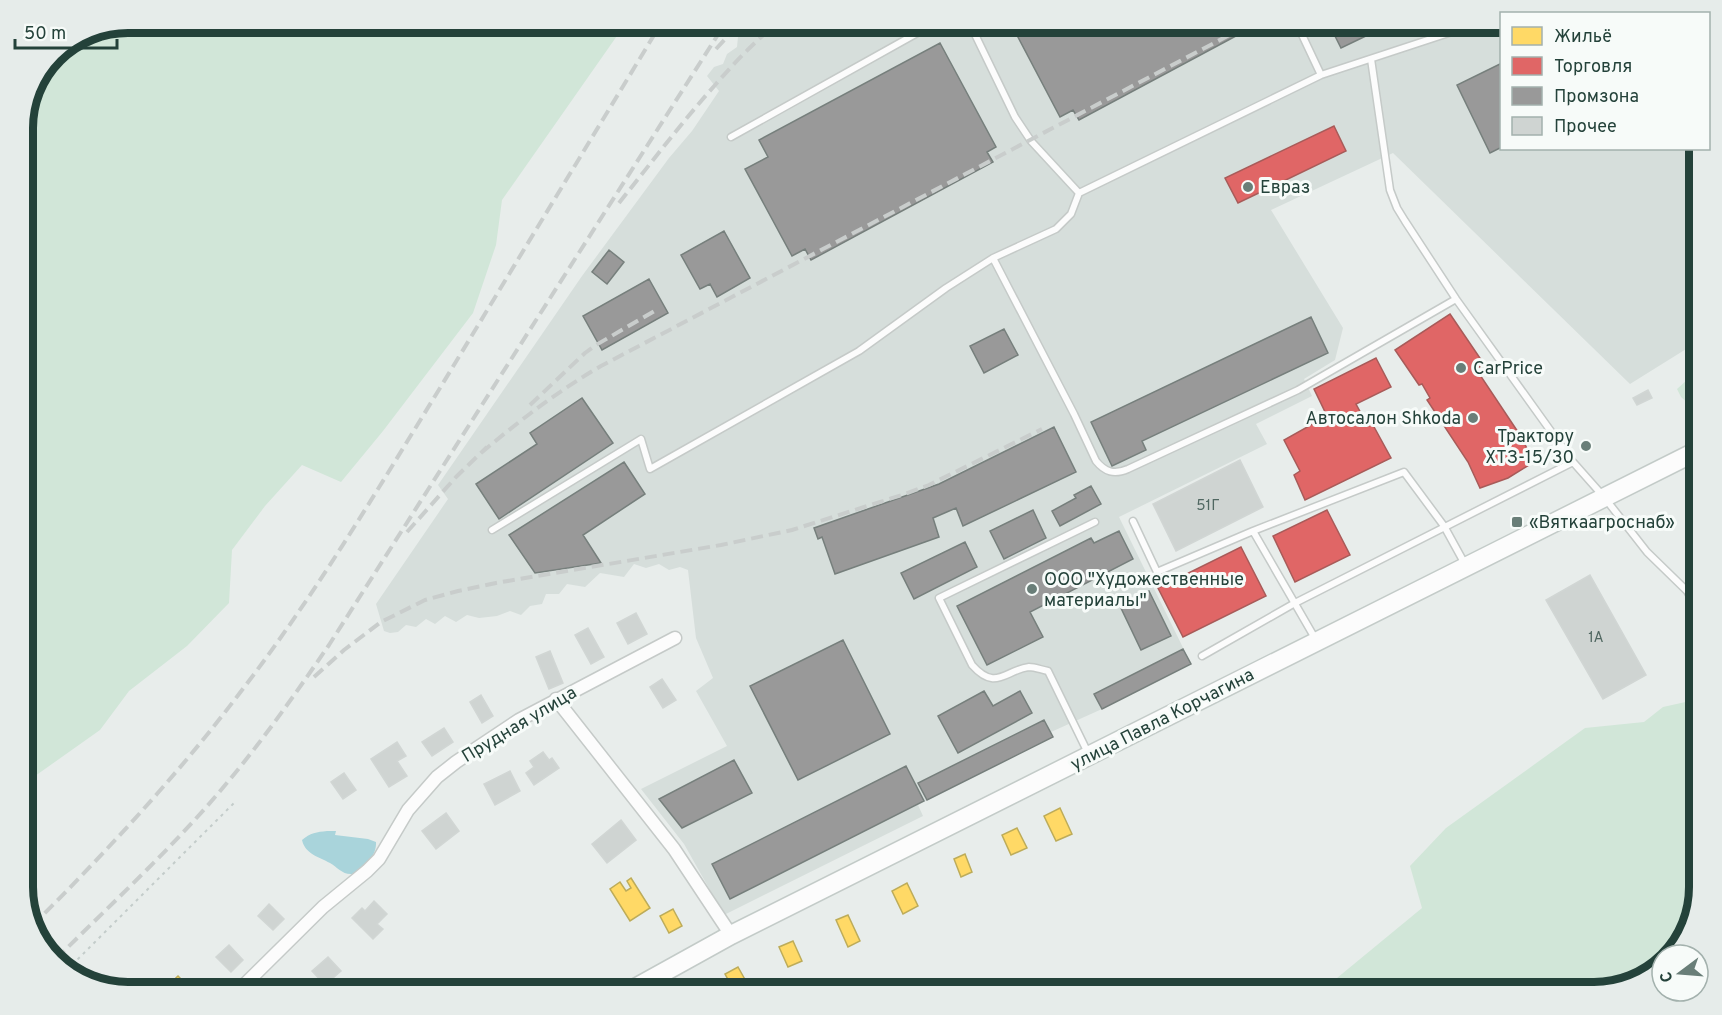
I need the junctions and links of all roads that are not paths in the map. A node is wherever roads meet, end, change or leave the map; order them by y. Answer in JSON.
{"nodes":[{"id":1,"x":917,"y":33,"type":"edge"},
{"id":2,"x":974,"y":33,"type":"edge"},
{"id":3,"x":1301,"y":33,"type":"edge"},
{"id":4,"x":1449,"y":33,"type":"edge"},
{"id":5,"x":1371,"y":59,"type":"junction"},
{"id":6,"x":1321,"y":75,"type":"junction"},
{"id":7,"x":731,"y":137,"type":"dead end"},
{"id":8,"x":1079,"y":193,"type":"junction"},
{"id":9,"x":993,"y":258,"type":"junction"},
{"id":10,"x":1456,"y":298,"type":"junction"},
{"id":11,"x":1689,"y":454,"type":"edge"},
{"id":12,"x":1573,"y":462,"type":"junction"},
{"id":13,"x":1604,"y":497,"type":"junction"},
{"id":14,"x":1133,"y":521,"type":"dead end"},
{"id":15,"x":1095,"y":522,"type":"dead end"},
{"id":16,"x":1444,"y":526,"type":"junction"},
{"id":17,"x":492,"y":530,"type":"dead end"},
{"id":18,"x":1253,"y":531,"type":"junction"},
{"id":19,"x":1467,"y":566,"type":"junction"},
{"id":20,"x":1689,"y":594,"type":"edge"},
{"id":21,"x":1295,"y":603,"type":"junction"},
{"id":22,"x":675,"y":638,"type":"dead end"},
{"id":23,"x":1317,"y":641,"type":"junction"},
{"id":24,"x":1202,"y":656,"type":"dead end"},
{"id":25,"x":556,"y":699,"type":"junction"},
{"id":26,"x":1089,"y":755,"type":"junction"},
{"id":27,"x":731,"y":935,"type":"junction"},
{"id":28,"x":248,"y":982,"type":"edge"},
{"id":29,"x":648,"y":982,"type":"edge"}],
"edges":[{"from":1,"to":7,"type":"lane"},
{"from":2,"to":8,"type":"lane"},
{"from":3,"to":6,"type":"lane"},
{"from":4,"to":5,"type":"lane"},
{"from":5,"to":6,"type":"lane"},
{"from":5,"to":10,"type":"lane"},
{"from":6,"to":8,"type":"lane"},
{"from":8,"to":9,"type":"lane"},
{"from":9,"to":10,"type":"lane"},
{"from":9,"to":17,"type":"lane"},
{"from":10,"to":12,"type":"lane"},
{"from":11,"to":13,"type":"main road","name":"улица Павла Корчагина"},
{"from":12,"to":13,"type":"lane"},
{"from":12,"to":16,"type":"lane"},
{"from":13,"to":19,"type":"main road","name":"улица Павла Корчагина"},
{"from":13,"to":20,"type":"lane"},
{"from":14,"to":18,"type":"lane"},
{"from":15,"to":26,"type":"lane"},
{"from":16,"to":18,"type":"lane"},
{"from":16,"to":19,"type":"lane"},
{"from":16,"to":21,"type":"lane"},
{"from":18,"to":21,"type":"lane"},
{"from":19,"to":23,"type":"main road","name":"улица Павла Корчагина"},
{"from":21,"to":23,"type":"lane"},
{"from":21,"to":24,"type":"lane"},
{"from":22,"to":25,"type":"street","name":"Прудная улица"},
{"from":23,"to":26,"type":"main road","name":"улица Павла Корчагина"},
{"from":25,"to":27,"type":"street"},
{"from":25,"to":28,"type":"street","name":"Прудная улица"},
{"from":26,"to":27,"type":"main road","name":"улица Павла Корчагина"},
{"from":27,"to":29,"type":"main road","name":"улица Павла Корчагина"}]}
